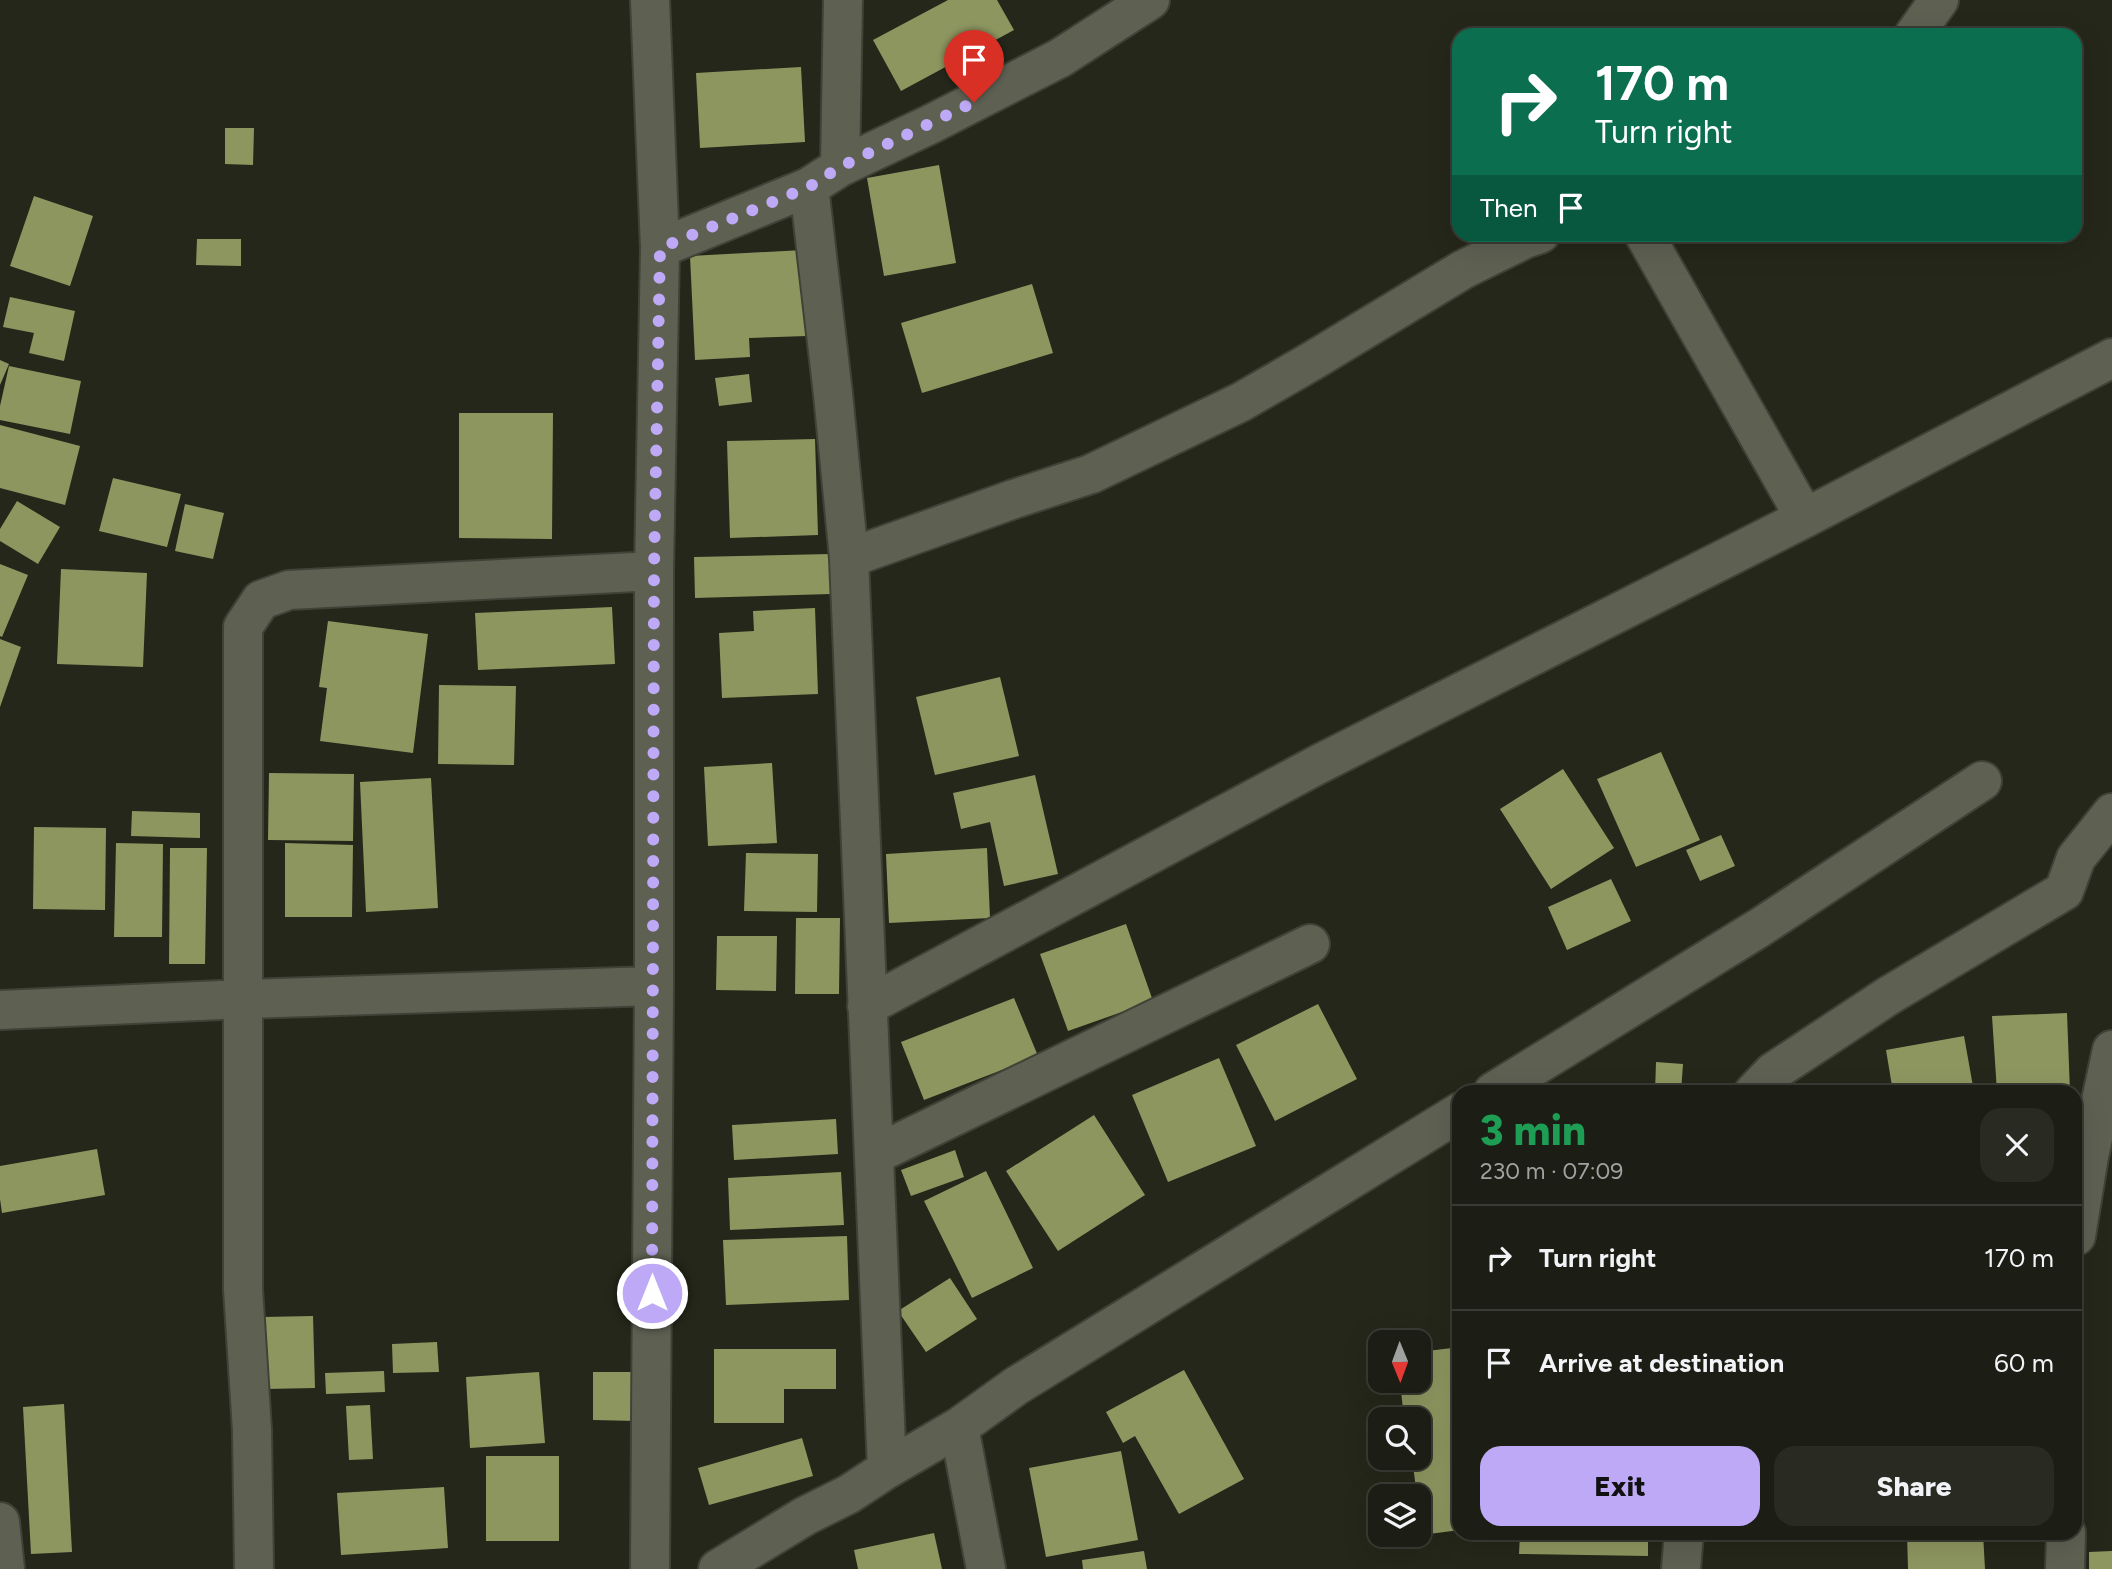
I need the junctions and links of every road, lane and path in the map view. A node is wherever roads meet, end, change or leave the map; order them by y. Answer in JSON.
{"nodes":[{"id":1,"x":650,"y":0,"type":"edge"},
{"id":2,"x":843,"y":0,"type":"edge"},
{"id":3,"x":1150,"y":0,"type":"edge"},
{"id":4,"x":1939,"y":0,"type":"edge"},
{"id":5,"x":1919,"y":28,"type":"edge"},
{"id":6,"x":825,"y":177,"type":"junction"},
{"id":7,"x":1519,"y":242,"type":"edge"},
{"id":8,"x":1649,"y":242,"type":"edge"},
{"id":9,"x":660,"y":248,"type":"junction"},
{"id":10,"x":2112,"y":358,"type":"edge"},
{"id":11,"x":1805,"y":517,"type":"junction"},
{"id":12,"x":849,"y":558,"type":"junction"},
{"id":13,"x":654,"y":571,"type":"junction"},
{"id":14,"x":1982,"y":781,"type":"dead end"},
{"id":15,"x":2112,"y":813,"type":"edge"},
{"id":16,"x":1310,"y":944,"type":"dead end"},
{"id":17,"x":654,"y":986,"type":"junction"},
{"id":18,"x":243,"y":999,"type":"junction"},
{"id":19,"x":867,"y":1006,"type":"junction"},
{"id":20,"x":0,"y":1010,"type":"edge"},
{"id":21,"x":2112,"y":1050,"type":"edge"},
{"id":22,"x":1504,"y":1085,"type":"edge"},
{"id":23,"x":1761,"y":1085,"type":"edge"},
{"id":24,"x":1452,"y":1117,"type":"edge"},
{"id":25,"x":874,"y":1155,"type":"junction"},
{"id":26,"x":2082,"y":1199,"type":"edge"},
{"id":27,"x":959,"y":1427,"type":"junction"},
{"id":28,"x":887,"y":1469,"type":"junction"},
{"id":29,"x":0,"y":1522,"type":"edge"},
{"id":30,"x":1683,"y":1540,"type":"edge"},
{"id":31,"x":2066,"y":1540,"type":"edge"},
{"id":32,"x":5,"y":1569,"type":"edge"},
{"id":33,"x":254,"y":1569,"type":"edge"},
{"id":34,"x":650,"y":1569,"type":"edge"},
{"id":35,"x":718,"y":1569,"type":"edge"},
{"id":36,"x":986,"y":1569,"type":"edge"},
{"id":37,"x":1681,"y":1569,"type":"edge"},
{"id":38,"x":2065,"y":1569,"type":"edge"}],
"edges":[{"from":1,"to":9,"type":"street"},
{"from":2,"to":6,"type":"street"},
{"from":3,"to":6,"type":"street"},
{"from":4,"to":5,"type":"street"},
{"from":6,"to":9,"type":"street"},
{"from":6,"to":12,"type":"street"},
{"from":7,"to":12,"type":"street"},
{"from":8,"to":11,"type":"street"},
{"from":9,"to":13,"type":"street"},
{"from":10,"to":11,"type":"street"},
{"from":11,"to":19,"type":"street"},
{"from":12,"to":19,"type":"street"},
{"from":13,"to":17,"type":"street"},
{"from":13,"to":18,"type":"street"},
{"from":14,"to":22,"type":"street"},
{"from":15,"to":23,"type":"street"},
{"from":16,"to":25,"type":"street"},
{"from":17,"to":18,"type":"street"},
{"from":17,"to":34,"type":"street"},
{"from":18,"to":20,"type":"street"},
{"from":18,"to":33,"type":"street"},
{"from":19,"to":25,"type":"street"},
{"from":21,"to":26,"type":"street"},
{"from":24,"to":27,"type":"street"},
{"from":25,"to":28,"type":"street"},
{"from":27,"to":28,"type":"street"},
{"from":27,"to":36,"type":"street"},
{"from":28,"to":35,"type":"street"},
{"from":29,"to":32,"type":"street"},
{"from":30,"to":37,"type":"street"},
{"from":31,"to":38,"type":"street"}]}
